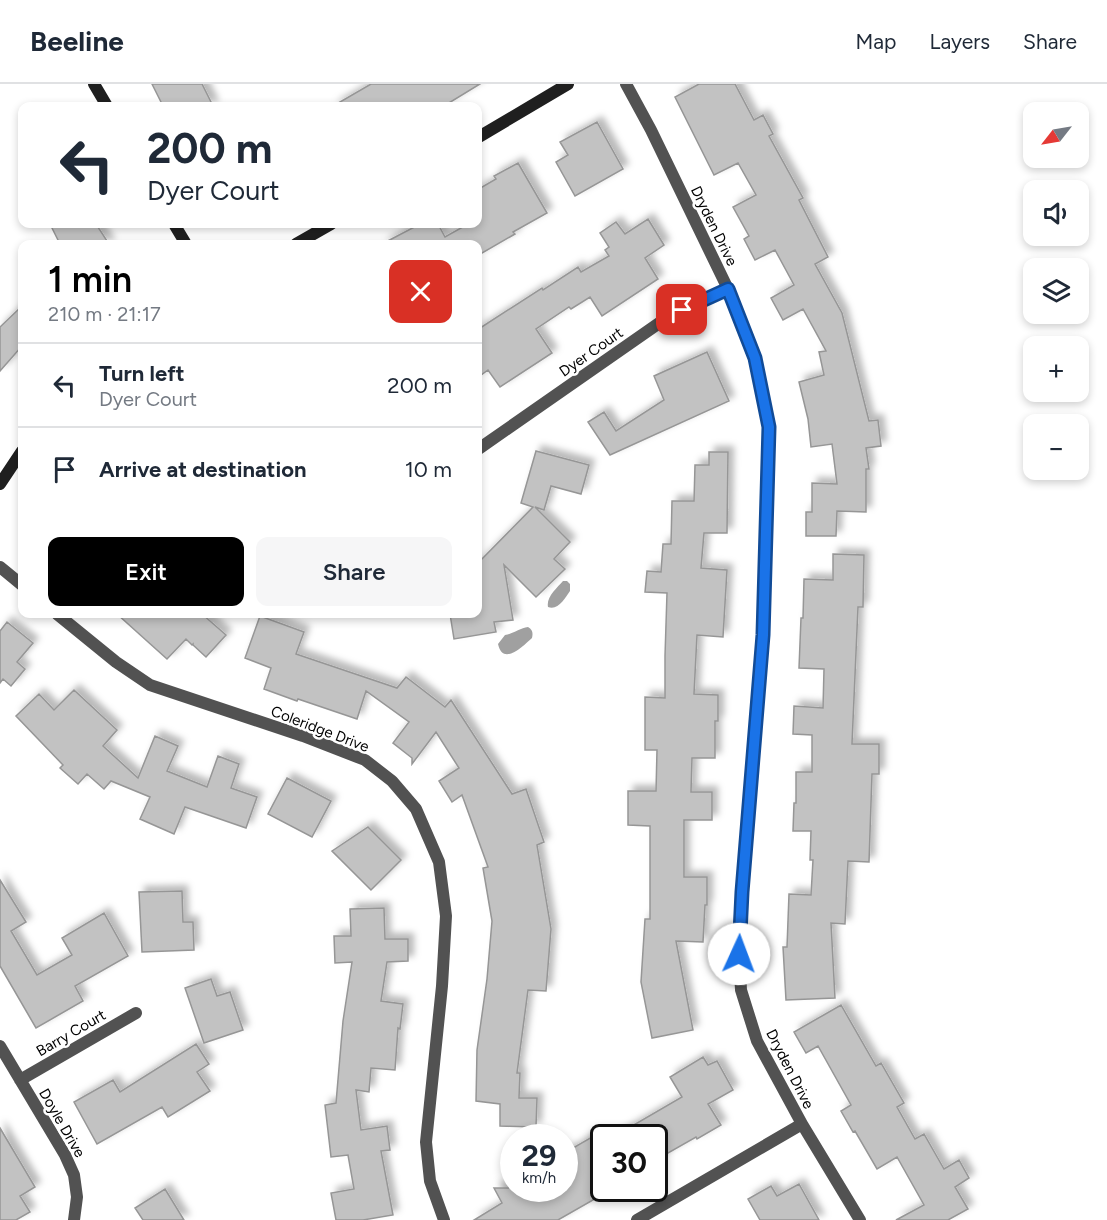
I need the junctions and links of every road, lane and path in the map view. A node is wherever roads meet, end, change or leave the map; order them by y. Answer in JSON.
{"nodes":[{"id":1,"x":94,"y":84,"type":"edge"},
{"id":2,"x":568,"y":84,"type":"edge"},
{"id":3,"x":626,"y":84,"type":"edge"},
{"id":4,"x":105,"y":102,"type":"edge"},
{"id":5,"x":482,"y":135,"type":"edge"},
{"id":6,"x":324,"y":228,"type":"edge"},
{"id":7,"x":303,"y":240,"type":"edge"},
{"id":8,"x":728,"y":289,"type":"junction"},
{"id":9,"x":482,"y":447,"type":"edge"},
{"id":10,"x":18,"y":457,"type":"edge"},
{"id":11,"x":0,"y":484,"type":"edge"},
{"id":12,"x":0,"y":567,"type":"edge"},
{"id":13,"x":18,"y":582,"type":"edge"},
{"id":14,"x":62,"y":618,"type":"edge"},
{"id":15,"x":136,"y":1013,"type":"dead end"},
{"id":16,"x":0,"y":1046,"type":"edge"},
{"id":17,"x":20,"y":1080,"type":"junction"},
{"id":18,"x":802,"y":1124,"type":"junction"},
{"id":19,"x":74,"y":1220,"type":"edge"},
{"id":20,"x":444,"y":1220,"type":"edge"},
{"id":21,"x":637,"y":1220,"type":"edge"},
{"id":22,"x":860,"y":1220,"type":"edge"}],
"edges":[{"from":1,"to":4,"type":"street"},
{"from":2,"to":5,"type":"street"},
{"from":3,"to":8,"type":"street","name":"Dryden Drive"},
{"from":6,"to":7,"type":"street"},
{"from":8,"to":9,"type":"street","name":"Dyer Court"},
{"from":8,"to":18,"type":"street","name":"Dryden Drive"},
{"from":10,"to":11,"type":"street"},
{"from":12,"to":13,"type":"street"},
{"from":14,"to":20,"type":"street","name":"Coleridge Drive"},
{"from":15,"to":17,"type":"street","name":"Barry Court"},
{"from":16,"to":17,"type":"street","name":"Doyle Drive"},
{"from":17,"to":19,"type":"street","name":"Doyle Drive"},
{"from":18,"to":21,"type":"street"},
{"from":18,"to":22,"type":"street","name":"Dryden Drive"}]}
